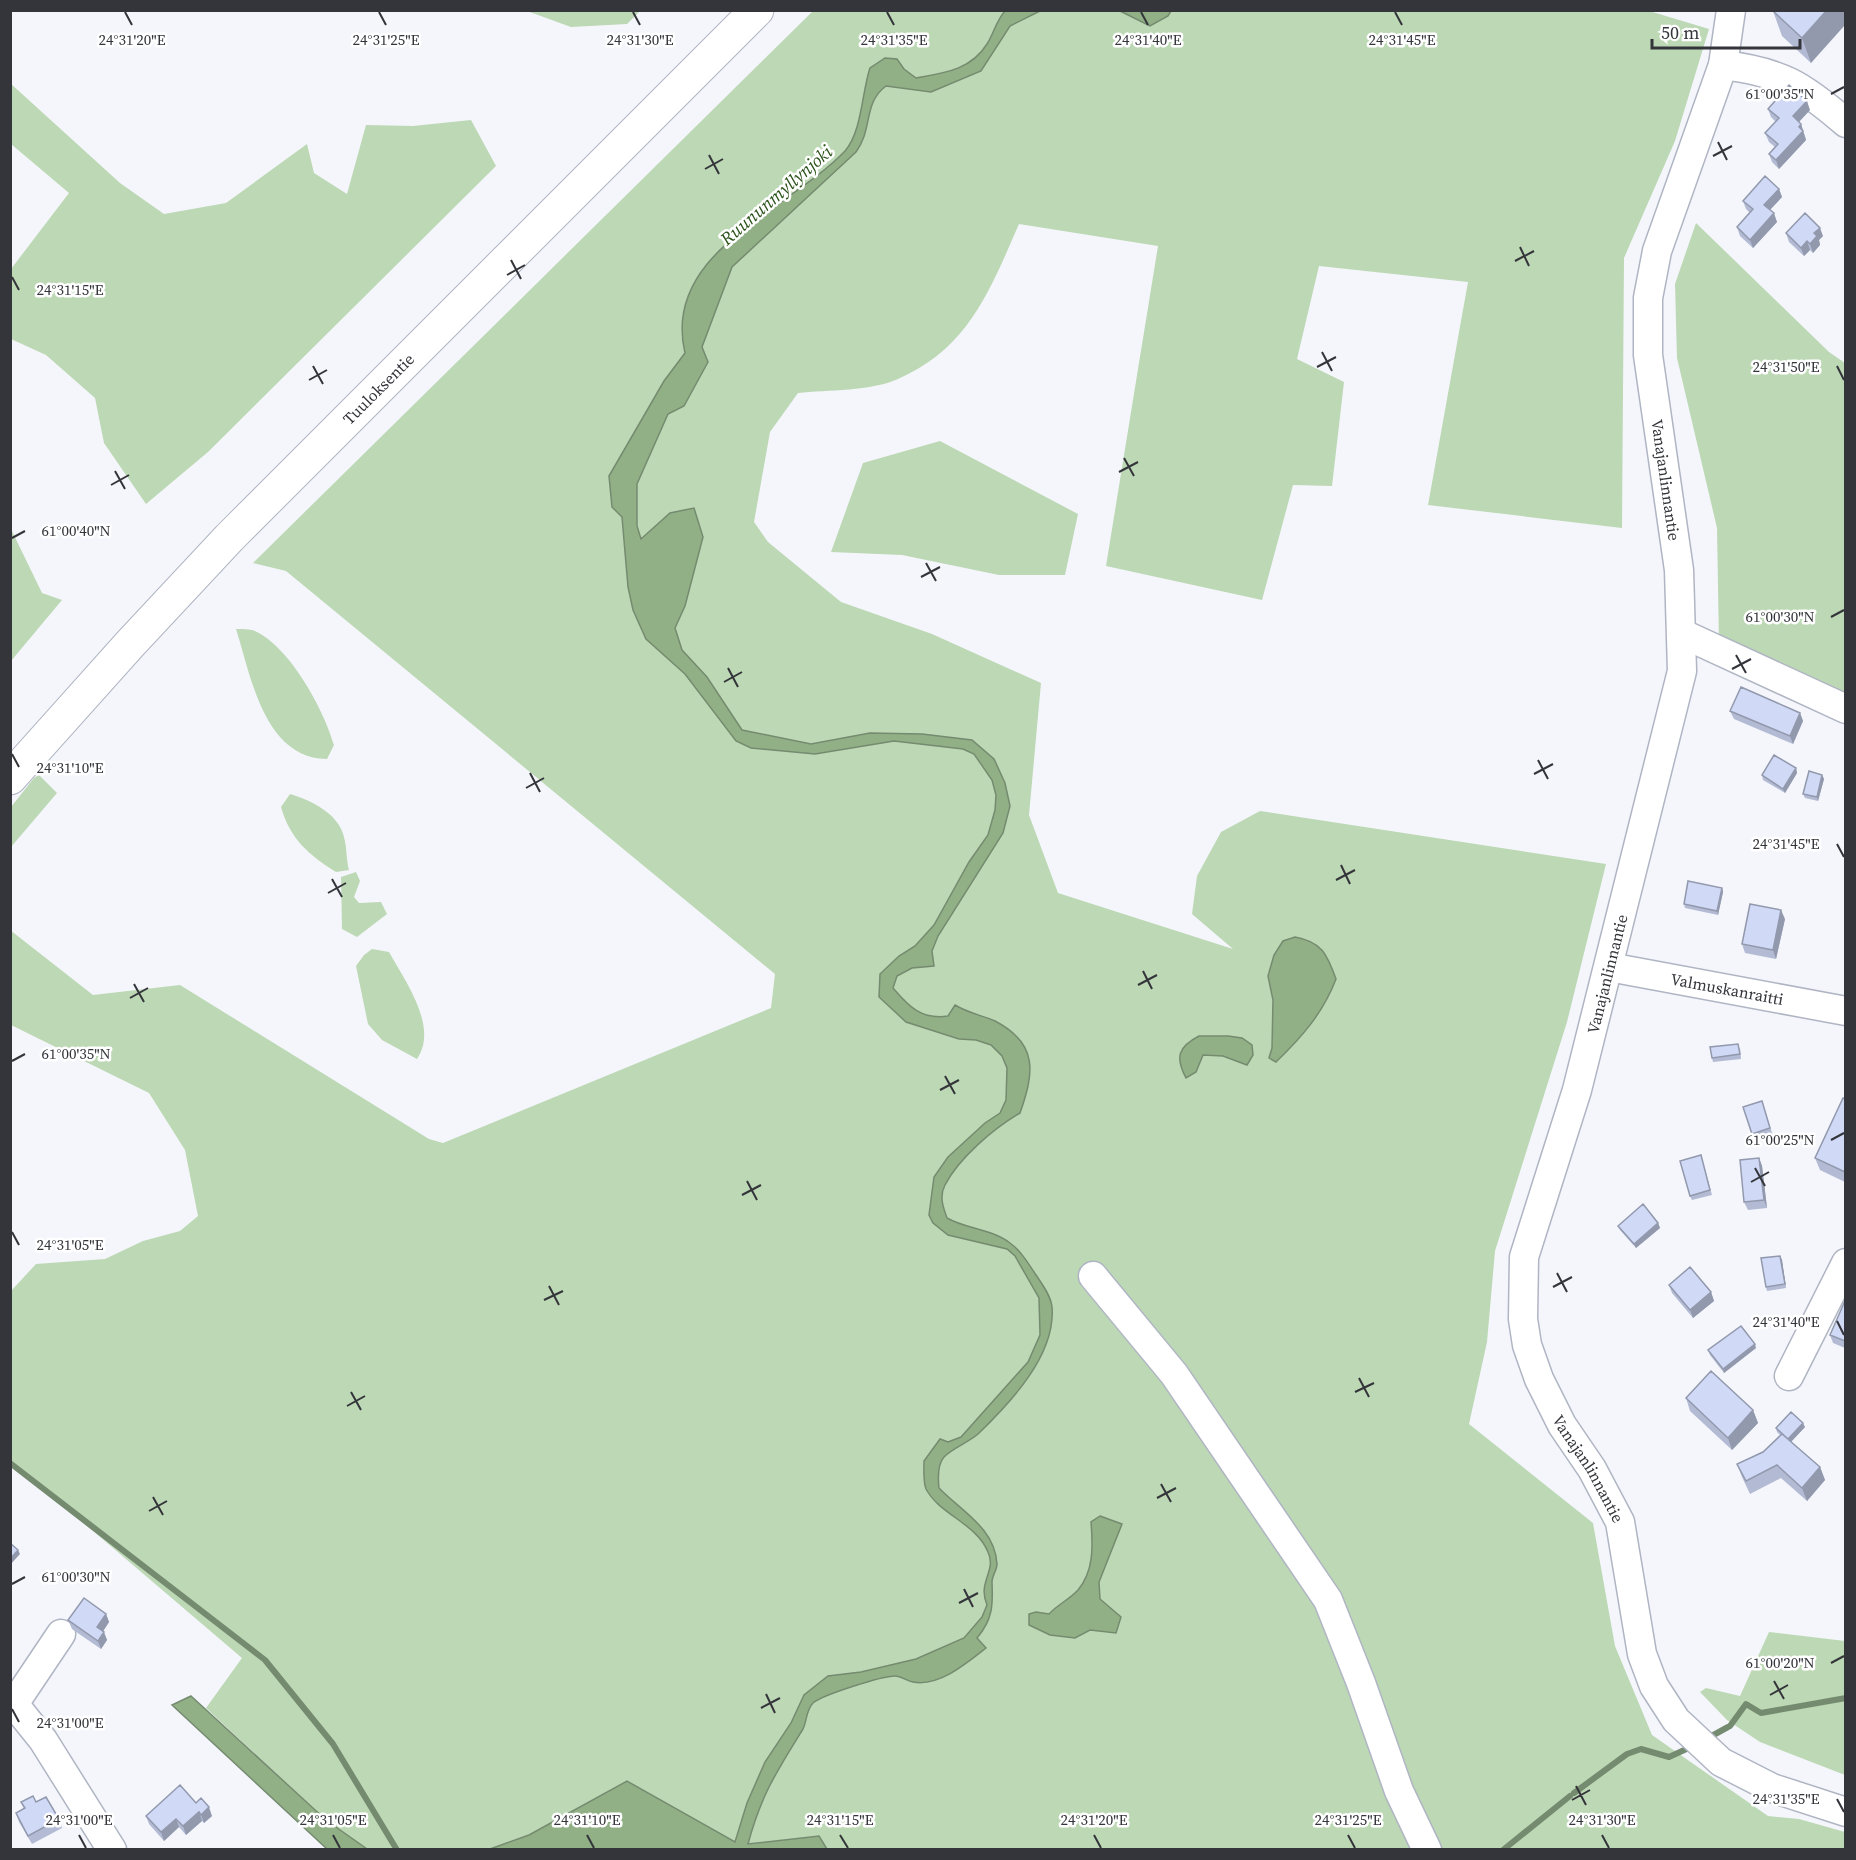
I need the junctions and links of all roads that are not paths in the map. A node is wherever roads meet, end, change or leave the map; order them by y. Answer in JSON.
{"nodes":[{"id":1,"x":757,"y":10,"type":"edge"},
{"id":2,"x":1731,"y":10,"type":"edge"},
{"id":3,"x":1723,"y":65,"type":"junction"},
{"id":4,"x":1845,"y":123,"type":"edge"},
{"id":5,"x":1683,"y":634,"type":"junction"},
{"id":6,"x":1845,"y":709,"type":"edge"},
{"id":7,"x":10,"y":778,"type":"edge"},
{"id":8,"x":1609,"y":967,"type":"junction"},
{"id":9,"x":1845,"y":1011,"type":"edge"},
{"id":10,"x":1845,"y":1263,"type":"edge"},
{"id":11,"x":1093,"y":1276,"type":"dead end"},
{"id":12,"x":1789,"y":1376,"type":"dead end"},
{"id":13,"x":61,"y":1634,"type":"dead end"},
{"id":14,"x":12,"y":1704,"type":"edge"},
{"id":15,"x":1845,"y":1812,"type":"edge"},
{"id":16,"x":112,"y":1850,"type":"edge"},
{"id":17,"x":1427,"y":1850,"type":"edge"}],
"edges":[{"from":1,"to":7,"type":"highway","name":"Tuuloksentie"},
{"from":2,"to":3,"type":"street","name":"Vanajanlinnantie"},
{"from":3,"to":4,"type":"street"},
{"from":3,"to":5,"type":"street","name":"Vanajanlinnantie"},
{"from":5,"to":6,"type":"street"},
{"from":5,"to":8,"type":"street","name":"Vanajanlinnantie"},
{"from":8,"to":9,"type":"street","name":"Valmuskanraitti"},
{"from":8,"to":15,"type":"street","name":"Vanajanlinnantie"},
{"from":10,"to":12,"type":"street"},
{"from":11,"to":17,"type":"street"},
{"from":13,"to":14,"type":"street"},
{"from":14,"to":16,"type":"street"}]}
